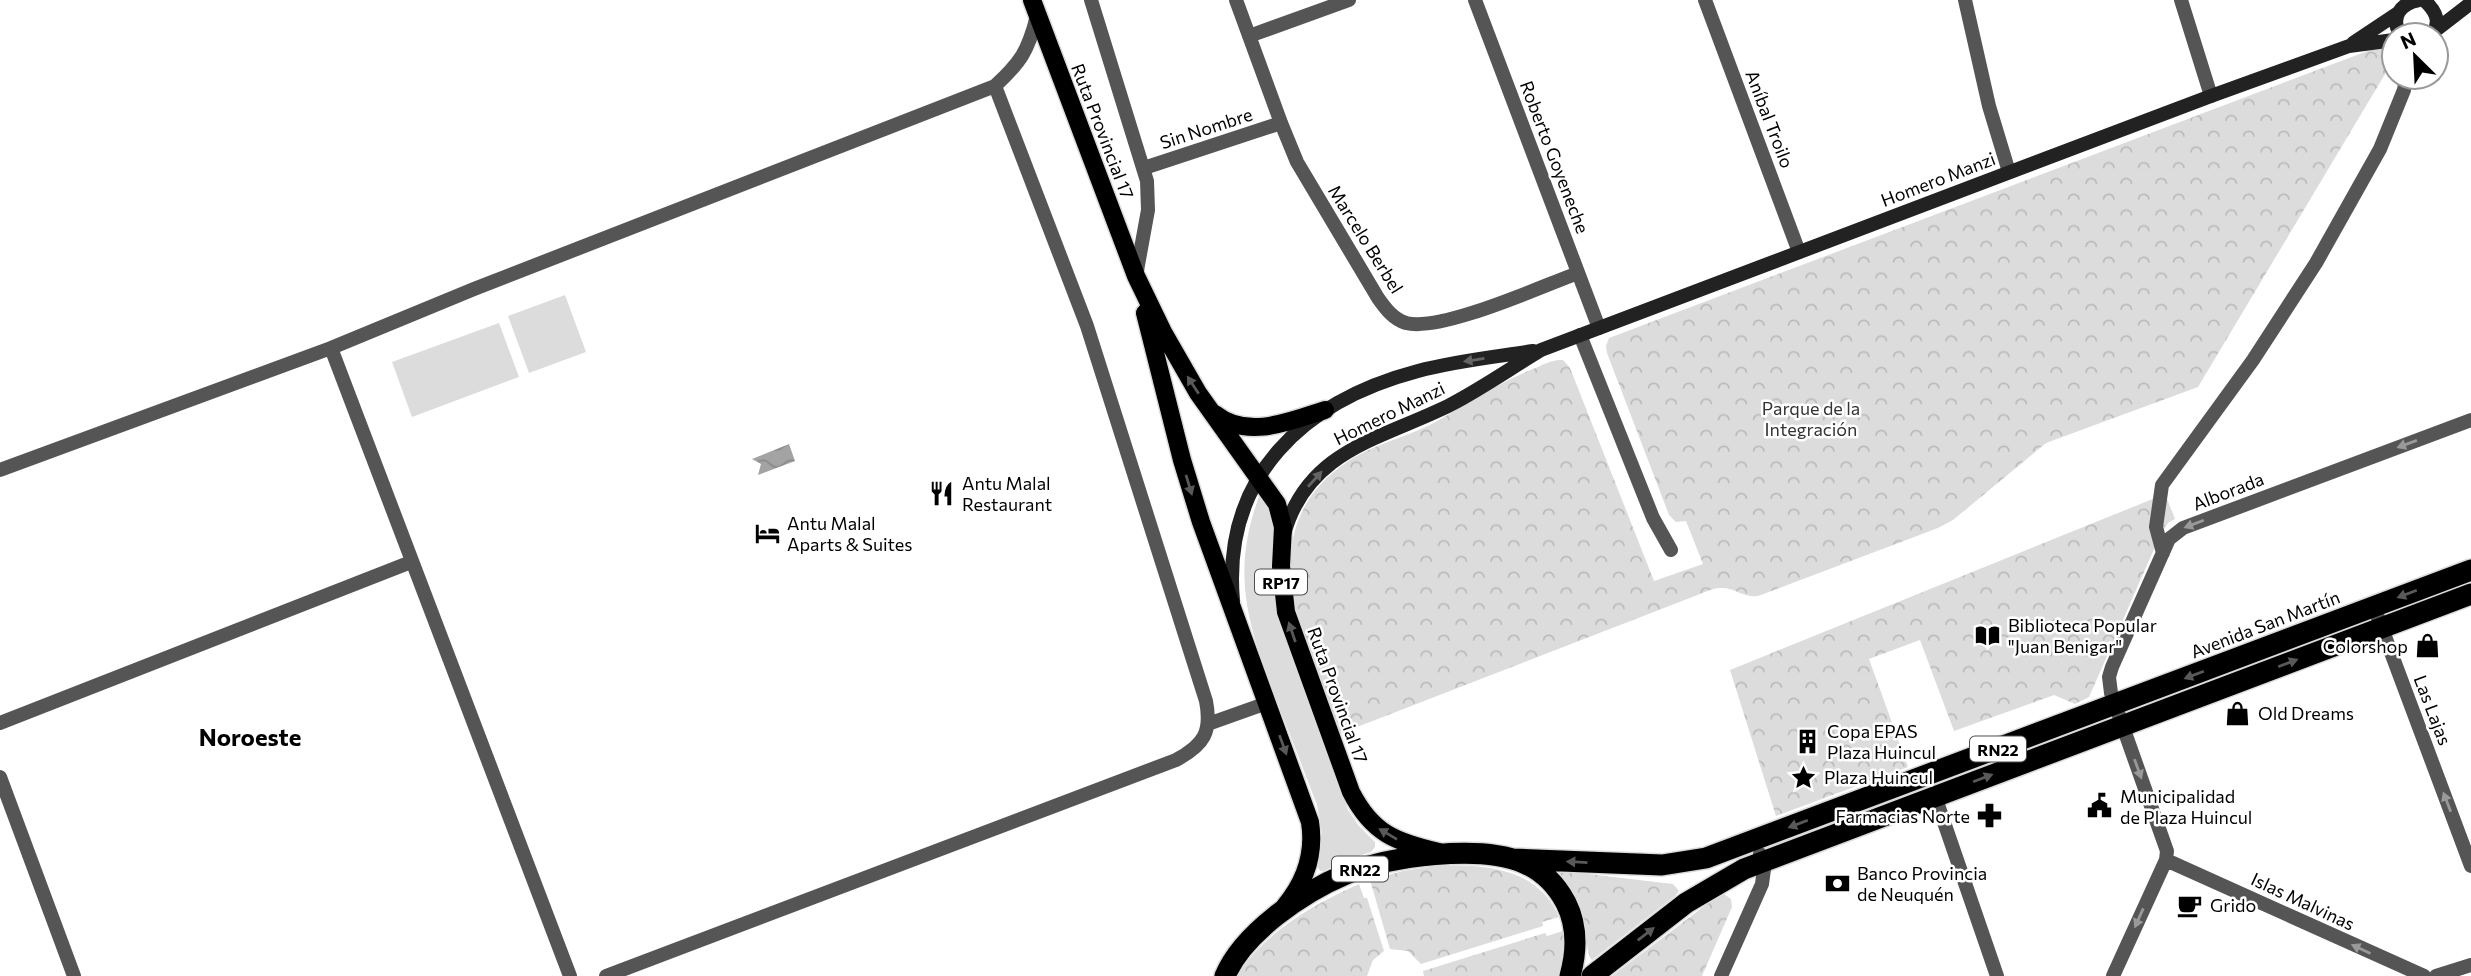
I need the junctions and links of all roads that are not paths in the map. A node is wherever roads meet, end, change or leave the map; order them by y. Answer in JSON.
{"nodes":[{"id":1,"x":1091,"y":0,"type":"edge"},
{"id":2,"x":1236,"y":0,"type":"edge"},
{"id":3,"x":1349,"y":0,"type":"edge"},
{"id":4,"x":1475,"y":0,"type":"edge"},
{"id":5,"x":1704,"y":0,"type":"edge"},
{"id":6,"x":1965,"y":0,"type":"edge"},
{"id":7,"x":2181,"y":0,"type":"edge"},
{"id":8,"x":2445,"y":0,"type":"edge"},
{"id":9,"x":2424,"y":1,"type":"edge"},
{"id":10,"x":2471,"y":3,"type":"edge"},
{"id":11,"x":2400,"y":6,"type":"edge"},
{"id":12,"x":1035,"y":8,"type":"edge"},
{"id":13,"x":2438,"y":21,"type":"edge"},
{"id":14,"x":2448,"y":21,"type":"edge"},
{"id":15,"x":1249,"y":36,"type":"junction"},
{"id":16,"x":2380,"y":42,"type":"edge"},
{"id":17,"x":2349,"y":46,"type":"junction"},
{"id":18,"x":995,"y":86,"type":"junction"},
{"id":19,"x":2404,"y":91,"type":"edge"},
{"id":20,"x":2211,"y":96,"type":"junction"},
{"id":21,"x":1281,"y":123,"type":"junction"},
{"id":22,"x":1144,"y":168,"type":"junction"},
{"id":23,"x":2009,"y":172,"type":"junction"},
{"id":24,"x":1799,"y":252,"type":"junction"},
{"id":25,"x":1578,"y":273,"type":"junction"},
{"id":26,"x":1136,"y":276,"type":"junction"},
{"id":27,"x":1599,"y":328,"type":"junction"},
{"id":28,"x":1580,"y":335,"type":"junction"},
{"id":29,"x":331,"y":348,"type":"junction"},
{"id":30,"x":1541,"y":349,"type":"junction"},
{"id":31,"x":1210,"y":410,"type":"junction"},
{"id":32,"x":1325,"y":410,"type":"junction"},
{"id":33,"x":2471,"y":420,"type":"edge"},
{"id":34,"x":0,"y":470,"type":"edge"},
{"id":35,"x":1259,"y":476,"type":"junction"},
{"id":36,"x":1283,"y":538,"type":"junction"},
{"id":37,"x":1671,"y":550,"type":"dead end"},
{"id":38,"x":2163,"y":553,"type":"junction"},
{"id":39,"x":411,"y":562,"type":"junction"},
{"id":40,"x":2471,"y":570,"type":"edge"},
{"id":41,"x":2471,"y":594,"type":"edge"},
{"id":42,"x":2374,"y":607,"type":"junction"},
{"id":43,"x":1238,"y":622,"type":"junction"},
{"id":44,"x":2382,"y":628,"type":"junction"},
{"id":45,"x":1267,"y":703,"type":"junction"},
{"id":46,"x":2115,"y":705,"type":"junction"},
{"id":47,"x":0,"y":723,"type":"edge"},
{"id":48,"x":1208,"y":724,"type":"junction"},
{"id":49,"x":2122,"y":725,"type":"junction"},
{"id":50,"x":0,"y":777,"type":"edge"},
{"id":51,"x":1935,"y":796,"type":"junction"},
{"id":52,"x":1755,"y":841,"type":"junction"},
{"id":53,"x":1452,"y":855,"type":"junction"},
{"id":54,"x":1513,"y":859,"type":"junction"},
{"id":55,"x":2166,"y":860,"type":"junction"},
{"id":56,"x":1762,"y":861,"type":"junction"},
{"id":57,"x":2471,"y":866,"type":"edge"},
{"id":58,"x":1276,"y":917,"type":"junction"},
{"id":59,"x":1230,"y":967,"type":"edge"},
{"id":60,"x":2471,"y":968,"type":"edge"},
{"id":61,"x":74,"y":976,"type":"edge"},
{"id":62,"x":570,"y":976,"type":"edge"},
{"id":63,"x":606,"y":976,"type":"edge"},
{"id":64,"x":1214,"y":976,"type":"edge"},
{"id":65,"x":1570,"y":976,"type":"edge"},
{"id":66,"x":1592,"y":976,"type":"edge"},
{"id":67,"x":1721,"y":976,"type":"edge"},
{"id":68,"x":1997,"y":976,"type":"edge"},
{"id":69,"x":2113,"y":976,"type":"edge"},
{"id":70,"x":2424,"y":976,"type":"edge"},
{"id":71,"x":2436,"y":976,"type":"edge"},
{"id":72,"x":2467,"y":976,"type":"edge"}],
"edges":[{"from":1,"to":22,"type":"street"},
{"from":2,"to":15,"type":"street","name":"Marcelo Berbel"},
{"from":3,"to":15,"type":"street"},
{"from":4,"to":25,"type":"street","name":"Roberto Goyeneche"},
{"from":5,"to":24,"type":"street","name":"Aníbal Troilo"},
{"from":6,"to":23,"type":"street"},
{"from":7,"to":20,"type":"street"},
{"from":8,"to":9,"type":"main road"},
{"from":9,"to":11,"type":"main road","name":"Homero Manzi"},
{"from":9,"to":13,"type":"main road"},
{"from":10,"to":14,"type":"main road"},
{"from":11,"to":17,"type":"main road","name":"Homero Manzi"},
{"from":12,"to":18,"type":"street"},
{"from":12,"to":26,"type":"main road","name":"Ruta Provincial 17","number":"RP17"},
{"from":15,"to":21,"type":"street","name":"Marcelo Berbel"},
{"from":16,"to":17,"type":"main road","name":"Homero Manzi"},
{"from":17,"to":20,"type":"main road","name":"Homero Manzi"},
{"from":18,"to":29,"type":"street"},
{"from":18,"to":48,"type":"street"},
{"from":19,"to":38,"type":"street"},
{"from":20,"to":23,"type":"main road","name":"Homero Manzi"},
{"from":21,"to":22,"type":"street","name":"Sin Nombre"},
{"from":21,"to":25,"type":"street","name":"Marcelo Berbel"},
{"from":22,"to":26,"type":"street"},
{"from":23,"to":24,"type":"main road","name":"Homero Manzi"},
{"from":24,"to":27,"type":"main road","name":"Homero Manzi"},
{"from":25,"to":27,"type":"street","name":"Roberto Goyeneche"},
{"from":31,"to":26,"type":"main road","name":"Ruta Provincial 17","number":"RP17","one_way":true},
{"from":26,"to":43,"type":"main road","name":"Ruta Provincial 17","number":"RP17","one_way":true},
{"from":27,"to":28,"type":"main road","name":"Homero Manzi"},
{"from":28,"to":30,"type":"main road","name":"Homero Manzi"},
{"from":28,"to":37,"type":"street"},
{"from":29,"to":34,"type":"street"},
{"from":29,"to":39,"type":"street"},
{"from":30,"to":32,"type":"main road","name":"Homero Manzi","one_way":true},
{"from":36,"to":30,"type":"main road","name":"Homero Manzi","one_way":true},
{"from":31,"to":32,"type":"main road"},
{"from":31,"to":35,"type":"main road","name":"Ruta Provincial 17","number":"RP17"},
{"from":32,"to":35,"type":"main road","name":"Homero Manzi"},
{"from":33,"to":38,"type":"street","name":"Alborada","one_way":true},
{"from":35,"to":36,"type":"main road","name":"Ruta Provincial 17","number":"RP17"},
{"from":35,"to":43,"type":"main road","name":"Homero Manzi"},
{"from":53,"to":36,"type":"main road","name":"Ruta Provincial 17","number":"RP17","one_way":true},
{"from":38,"to":46,"type":"street","name":"Alborada"},
{"from":39,"to":47,"type":"street"},
{"from":39,"to":62,"type":"street"},
{"from":40,"to":42,"type":"highway","name":"Avenida San Martín","number":"RN22","one_way":true},
{"from":41,"to":44,"type":"highway","number":"RN22"},
{"from":42,"to":44,"type":"street","name":"Las Lajas"},
{"from":42,"to":46,"type":"highway","name":"Avenida San Martín","number":"RN22","one_way":true},
{"from":43,"to":45,"type":"main road","name":"Ruta Provincial 17","number":"RP17"},
{"from":49,"to":44,"type":"highway","number":"RN22","one_way":true},
{"from":57,"to":44,"type":"street","name":"Las Lajas","one_way":true},
{"from":45,"to":48,"type":"street"},
{"from":45,"to":58,"type":"main road","name":"Ruta Provincial 17","number":"RP17","one_way":true},
{"from":46,"to":49,"type":"street","name":"Alborada"},
{"from":46,"to":52,"type":"highway","name":"Avenida San Martín","number":"RN22","one_way":true},
{"from":48,"to":63,"type":"street"},
{"from":51,"to":49,"type":"highway","number":"RN22","one_way":true},
{"from":49,"to":55,"type":"street","name":"Alborada","one_way":true},
{"from":50,"to":61,"type":"street"},
{"from":51,"to":56,"type":"highway","number":"RN22"},
{"from":51,"to":68,"type":"street"},
{"from":52,"to":54,"type":"highway","name":"Avenida San Martín","number":"RN22","one_way":true},
{"from":52,"to":56,"type":"street"},
{"from":53,"to":54,"type":"highway","number":"RN22"},
{"from":53,"to":58,"type":"highway","number":"RN22"},
{"from":54,"to":65,"type":"highway","number":"RN22"},
{"from":55,"to":69,"type":"street","one_way":true},
{"from":70,"to":55,"type":"street","name":"Islas Malvinas","one_way":true},
{"from":66,"to":56,"type":"highway","number":"RN22","one_way":true},
{"from":56,"to":67,"type":"street"},
{"from":58,"to":59,"type":"highway","number":"RN22"},
{"from":59,"to":64,"type":"highway","number":"RN22"},
{"from":60,"to":71,"type":"street"},
{"from":60,"to":72,"type":"street"}]}
